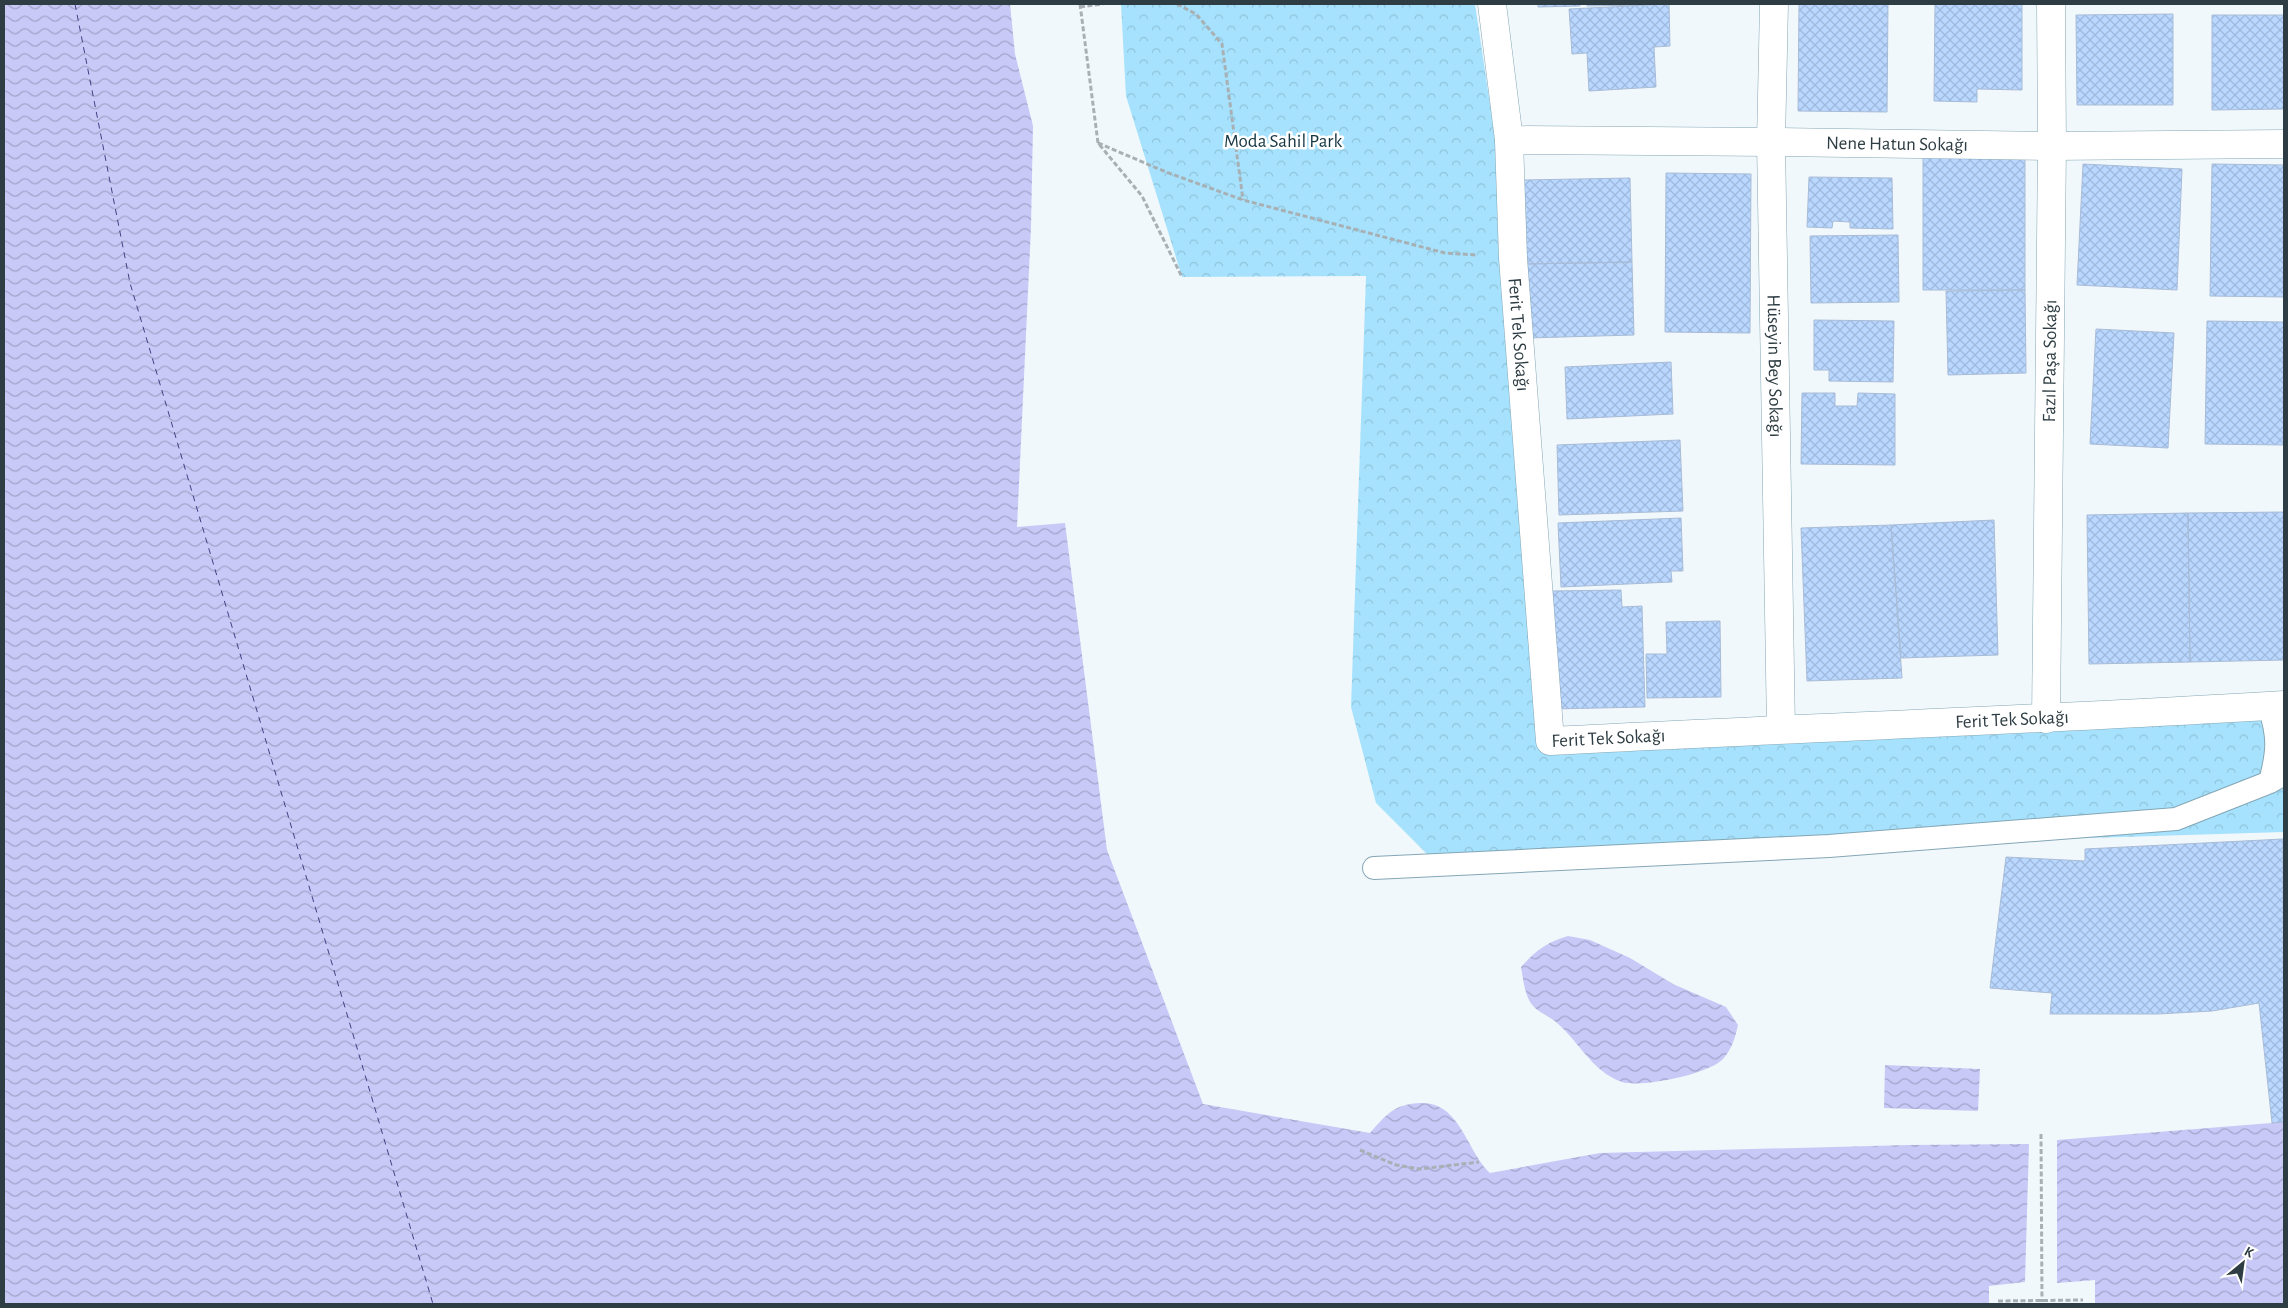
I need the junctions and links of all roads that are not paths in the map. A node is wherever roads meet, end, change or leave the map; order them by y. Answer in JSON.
{"nodes":[{"id":1,"x":1492,"y":4,"type":"edge"},
{"id":2,"x":1774,"y":4,"type":"edge"},
{"id":3,"x":2051,"y":4,"type":"edge"},
{"id":4,"x":1509,"y":140,"type":"junction"},
{"id":5,"x":1771,"y":142,"type":"junction"},
{"id":6,"x":2284,"y":144,"type":"edge"},
{"id":7,"x":2052,"y":146,"type":"junction"},
{"id":8,"x":2277,"y":706,"type":"edge"},
{"id":9,"x":2046,"y":719,"type":"junction"},
{"id":10,"x":1781,"y":729,"type":"junction"},
{"id":11,"x":2277,"y":778,"type":"edge"},
{"id":12,"x":1374,"y":868,"type":"dead end"}],
"edges":[{"from":1,"to":4,"type":"street","name":"Ferit Tek Sokağı"},
{"from":2,"to":5,"type":"street","name":"Hüseyin Bey Sokağı"},
{"from":3,"to":7,"type":"street","name":"Fazıl Paşa Sokağı"},
{"from":4,"to":5,"type":"street","name":"Nene Hatun Sokağı"},
{"from":4,"to":10,"type":"street","name":"Ferit Tek Sokağı"},
{"from":5,"to":7,"type":"street","name":"Nene Hatun Sokağı"},
{"from":5,"to":10,"type":"street","name":"Hüseyin Bey Sokağı"},
{"from":6,"to":7,"type":"street","name":"Nene Hatun Sokağı"},
{"from":7,"to":9,"type":"street","name":"Fazıl Paşa Sokağı"},
{"from":8,"to":9,"type":"street","name":"Ferit Tek Sokağı"},
{"from":8,"to":11,"type":"lane"},
{"from":9,"to":10,"type":"street","name":"Ferit Tek Sokağı"},
{"from":11,"to":12,"type":"lane"}]}
